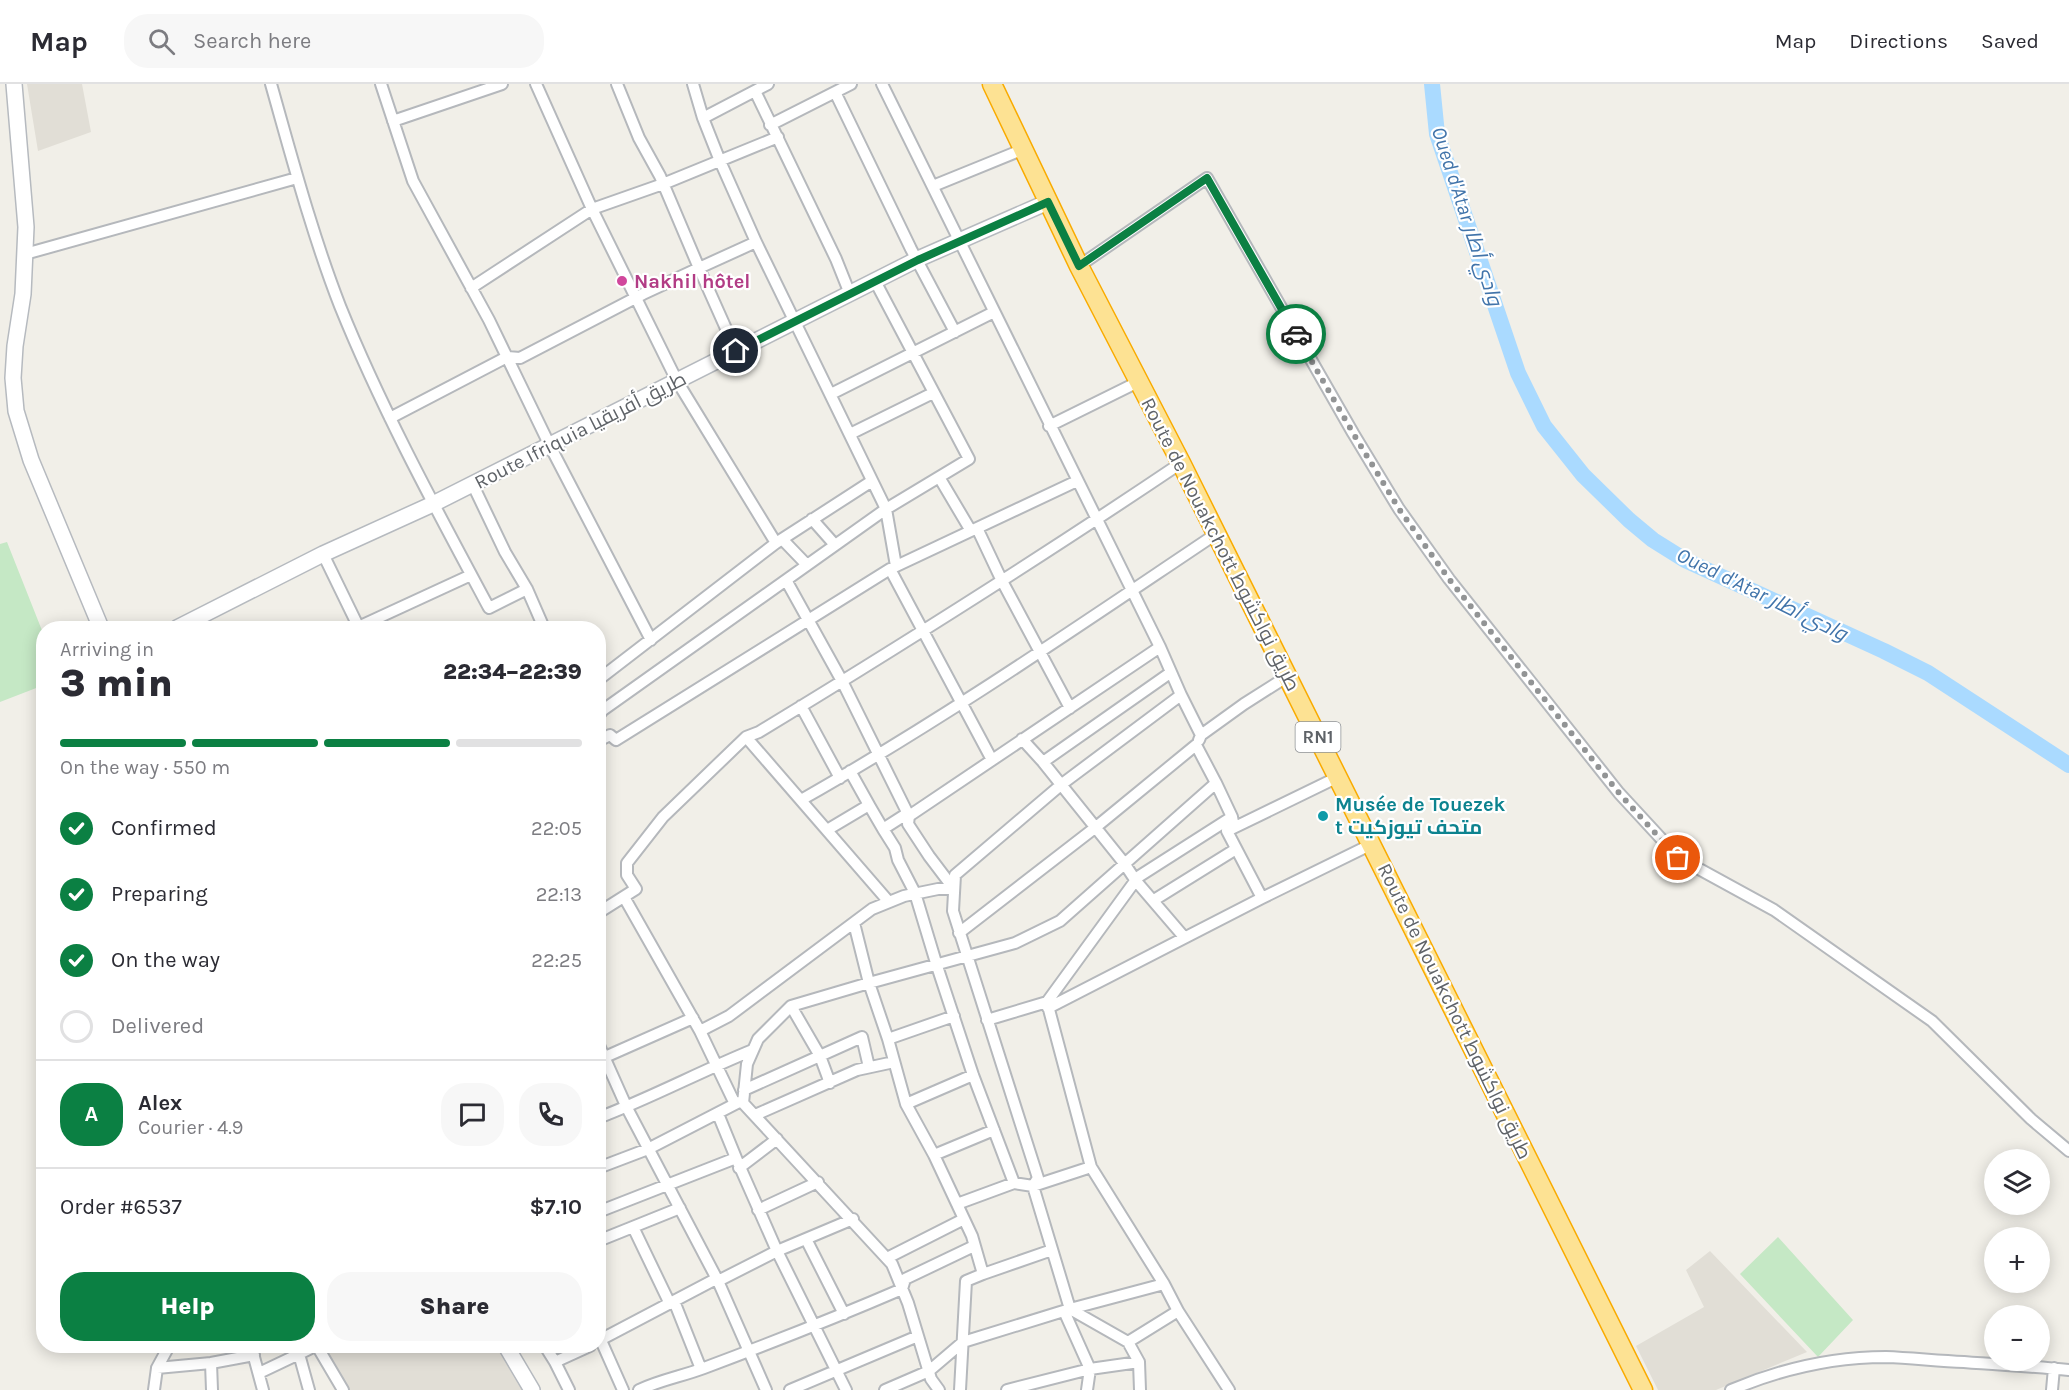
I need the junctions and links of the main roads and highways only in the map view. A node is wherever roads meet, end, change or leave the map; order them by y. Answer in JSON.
{"nodes":[{"id":1,"x":992,"y":84,"type":"edge"},
{"id":2,"x":1643,"y":1390,"type":"edge"}],
"edges":[{"from":1,"to":2,"type":"highway","name":"Route de Nouakchott طريق نواكشوط","number":"RN1"}]}
